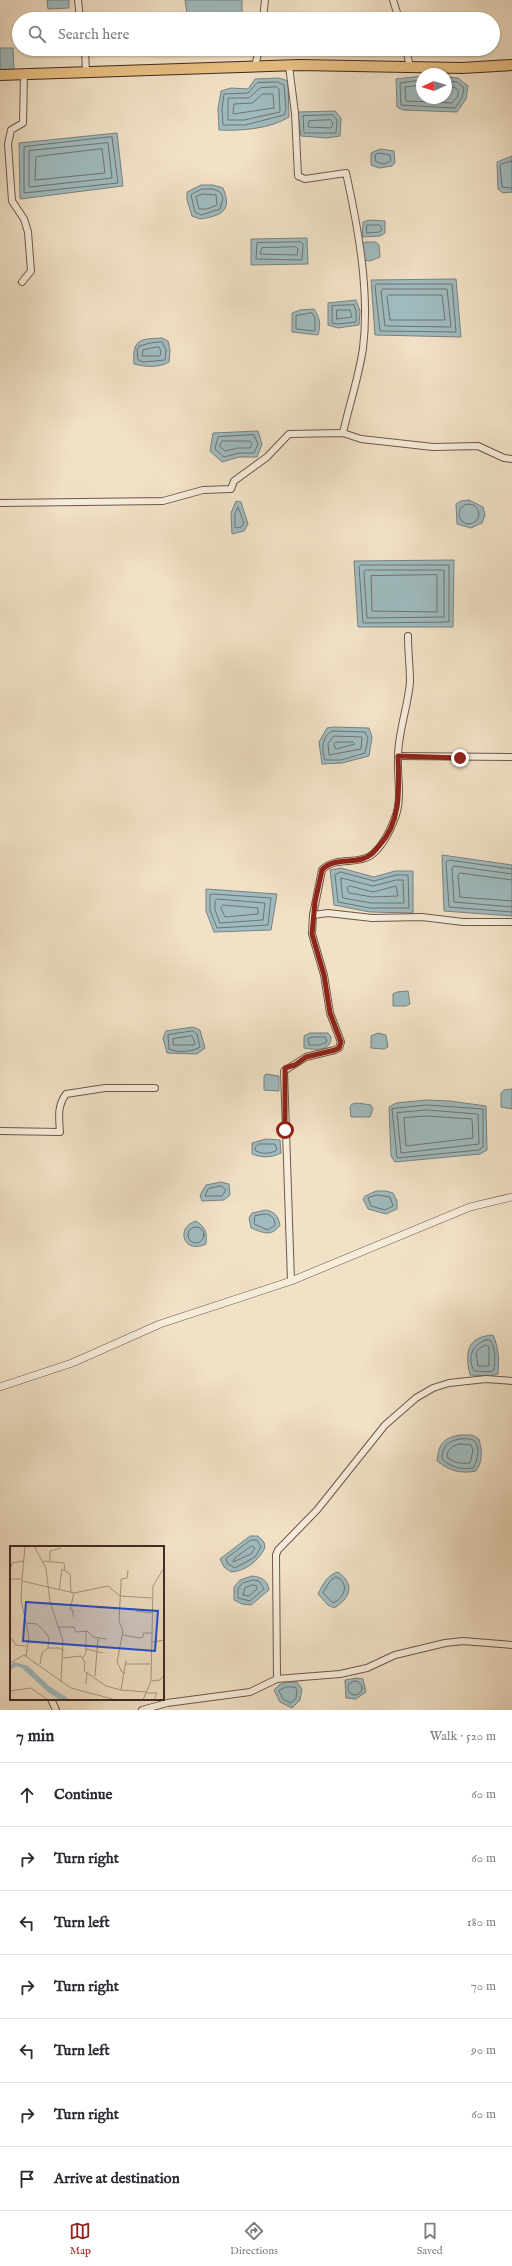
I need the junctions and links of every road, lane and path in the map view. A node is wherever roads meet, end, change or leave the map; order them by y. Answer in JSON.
{"nodes":[{"id":1,"x":78,"y":0,"type":"edge"},
{"id":2,"x":265,"y":0,"type":"edge"},
{"id":3,"x":393,"y":0,"type":"edge"},
{"id":4,"x":79,"y":12,"type":"edge"},
{"id":5,"x":264,"y":12,"type":"edge"},
{"id":6,"x":397,"y":12,"type":"edge"},
{"id":7,"x":85,"y":56,"type":"edge"},
{"id":8,"x":257,"y":56,"type":"edge"},
{"id":9,"x":408,"y":56,"type":"edge"},
{"id":10,"x":512,"y":65,"type":"edge"},
{"id":11,"x":289,"y":66,"type":"junction"},
{"id":12,"x":255,"y":67,"type":"junction"},
{"id":13,"x":410,"y":67,"type":"junction"},
{"id":14,"x":86,"y":73,"type":"junction"},
{"id":15,"x":24,"y":74,"type":"junction"},
{"id":16,"x":0,"y":75,"type":"edge"},
{"id":17,"x":22,"y":282,"type":"dead end"},
{"id":18,"x":343,"y":433,"type":"junction"},
{"id":19,"x":512,"y":459,"type":"edge"},
{"id":20,"x":0,"y":503,"type":"edge"},
{"id":21,"x":408,"y":636,"type":"dead end"},
{"id":22,"x":398,"y":756,"type":"junction"},
{"id":23,"x":512,"y":757,"type":"edge"},
{"id":24,"x":313,"y":915,"type":"junction"},
{"id":25,"x":512,"y":922,"type":"edge"},
{"id":26,"x":155,"y":1088,"type":"dead end"},
{"id":27,"x":0,"y":1131,"type":"edge"},
{"id":28,"x":512,"y":1197,"type":"edge"},
{"id":29,"x":291,"y":1281,"type":"junction"},
{"id":30,"x":512,"y":1381,"type":"edge"},
{"id":31,"x":0,"y":1387,"type":"edge"},
{"id":32,"x":512,"y":1645,"type":"edge"},
{"id":33,"x":277,"y":1678,"type":"junction"},
{"id":34,"x":51,"y":1700,"type":"edge"},
{"id":35,"x":56,"y":1710,"type":"edge"},
{"id":36,"x":142,"y":1710,"type":"edge"}],
"edges":[{"from":1,"to":4,"type":"street"},
{"from":2,"to":5,"type":"street"},
{"from":3,"to":6,"type":"street"},
{"from":7,"to":14,"type":"street"},
{"from":8,"to":12,"type":"street"},
{"from":9,"to":13,"type":"street"},
{"from":10,"to":13,"type":"highway"},
{"from":11,"to":12,"type":"highway"},
{"from":11,"to":13,"type":"highway"},
{"from":11,"to":18,"type":"street"},
{"from":12,"to":14,"type":"highway"},
{"from":14,"to":15,"type":"highway"},
{"from":15,"to":16,"type":"highway"},
{"from":15,"to":17,"type":"street"},
{"from":18,"to":19,"type":"street"},
{"from":18,"to":20,"type":"street"},
{"from":21,"to":22,"type":"street"},
{"from":22,"to":23,"type":"street"},
{"from":22,"to":24,"type":"street"},
{"from":24,"to":25,"type":"street"},
{"from":24,"to":29,"type":"street"},
{"from":26,"to":27,"type":"street"},
{"from":28,"to":29,"type":"street"},
{"from":29,"to":31,"type":"street"},
{"from":30,"to":33,"type":"street"},
{"from":32,"to":33,"type":"street"},
{"from":33,"to":36,"type":"street"},
{"from":34,"to":35,"type":"street"}]}
